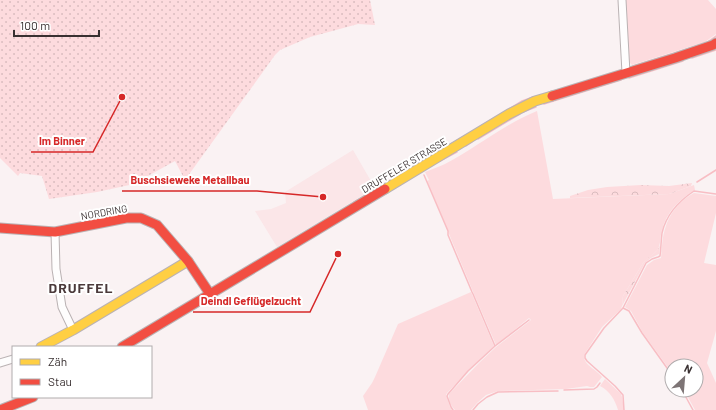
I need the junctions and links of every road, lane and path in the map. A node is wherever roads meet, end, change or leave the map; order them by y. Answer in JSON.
{"nodes":[{"id":1,"x":622,"y":0,"type":"edge"},
{"id":2,"x":716,"y":43,"type":"edge"},
{"id":3,"x":626,"y":73,"type":"junction"},
{"id":4,"x":0,"y":228,"type":"edge"},
{"id":5,"x":55,"y":232,"type":"junction"},
{"id":6,"x":188,"y":261,"type":"junction"},
{"id":7,"x":210,"y":294,"type":"junction"},
{"id":8,"x":73,"y":330,"type":"junction"},
{"id":9,"x":42,"y":346,"type":"edge"},
{"id":10,"x":124,"y":346,"type":"edge"},
{"id":11,"x":12,"y":359,"type":"edge"},
{"id":12,"x":0,"y":363,"type":"edge"},
{"id":13,"x":31,"y":398,"type":"edge"},
{"id":14,"x":3,"y":410,"type":"edge"}],
"edges":[{"from":1,"to":3,"type":"street"},
{"from":2,"to":3,"type":"street","name":"DRUFFELER STRASSE"},
{"from":3,"to":7,"type":"street","name":"DRUFFELER STRASSE"},
{"from":4,"to":5,"type":"street","name":"NORDRING"},
{"from":5,"to":6,"type":"street","name":"NORDRING"},
{"from":5,"to":8,"type":"street"},
{"from":6,"to":7,"type":"street","name":"NORDRING"},
{"from":6,"to":8,"type":"street"},
{"from":7,"to":10,"type":"street","name":"DRUFFELER STRASSE"},
{"from":8,"to":9,"type":"street"},
{"from":11,"to":12,"type":"street"},
{"from":13,"to":14,"type":"street"}]}
